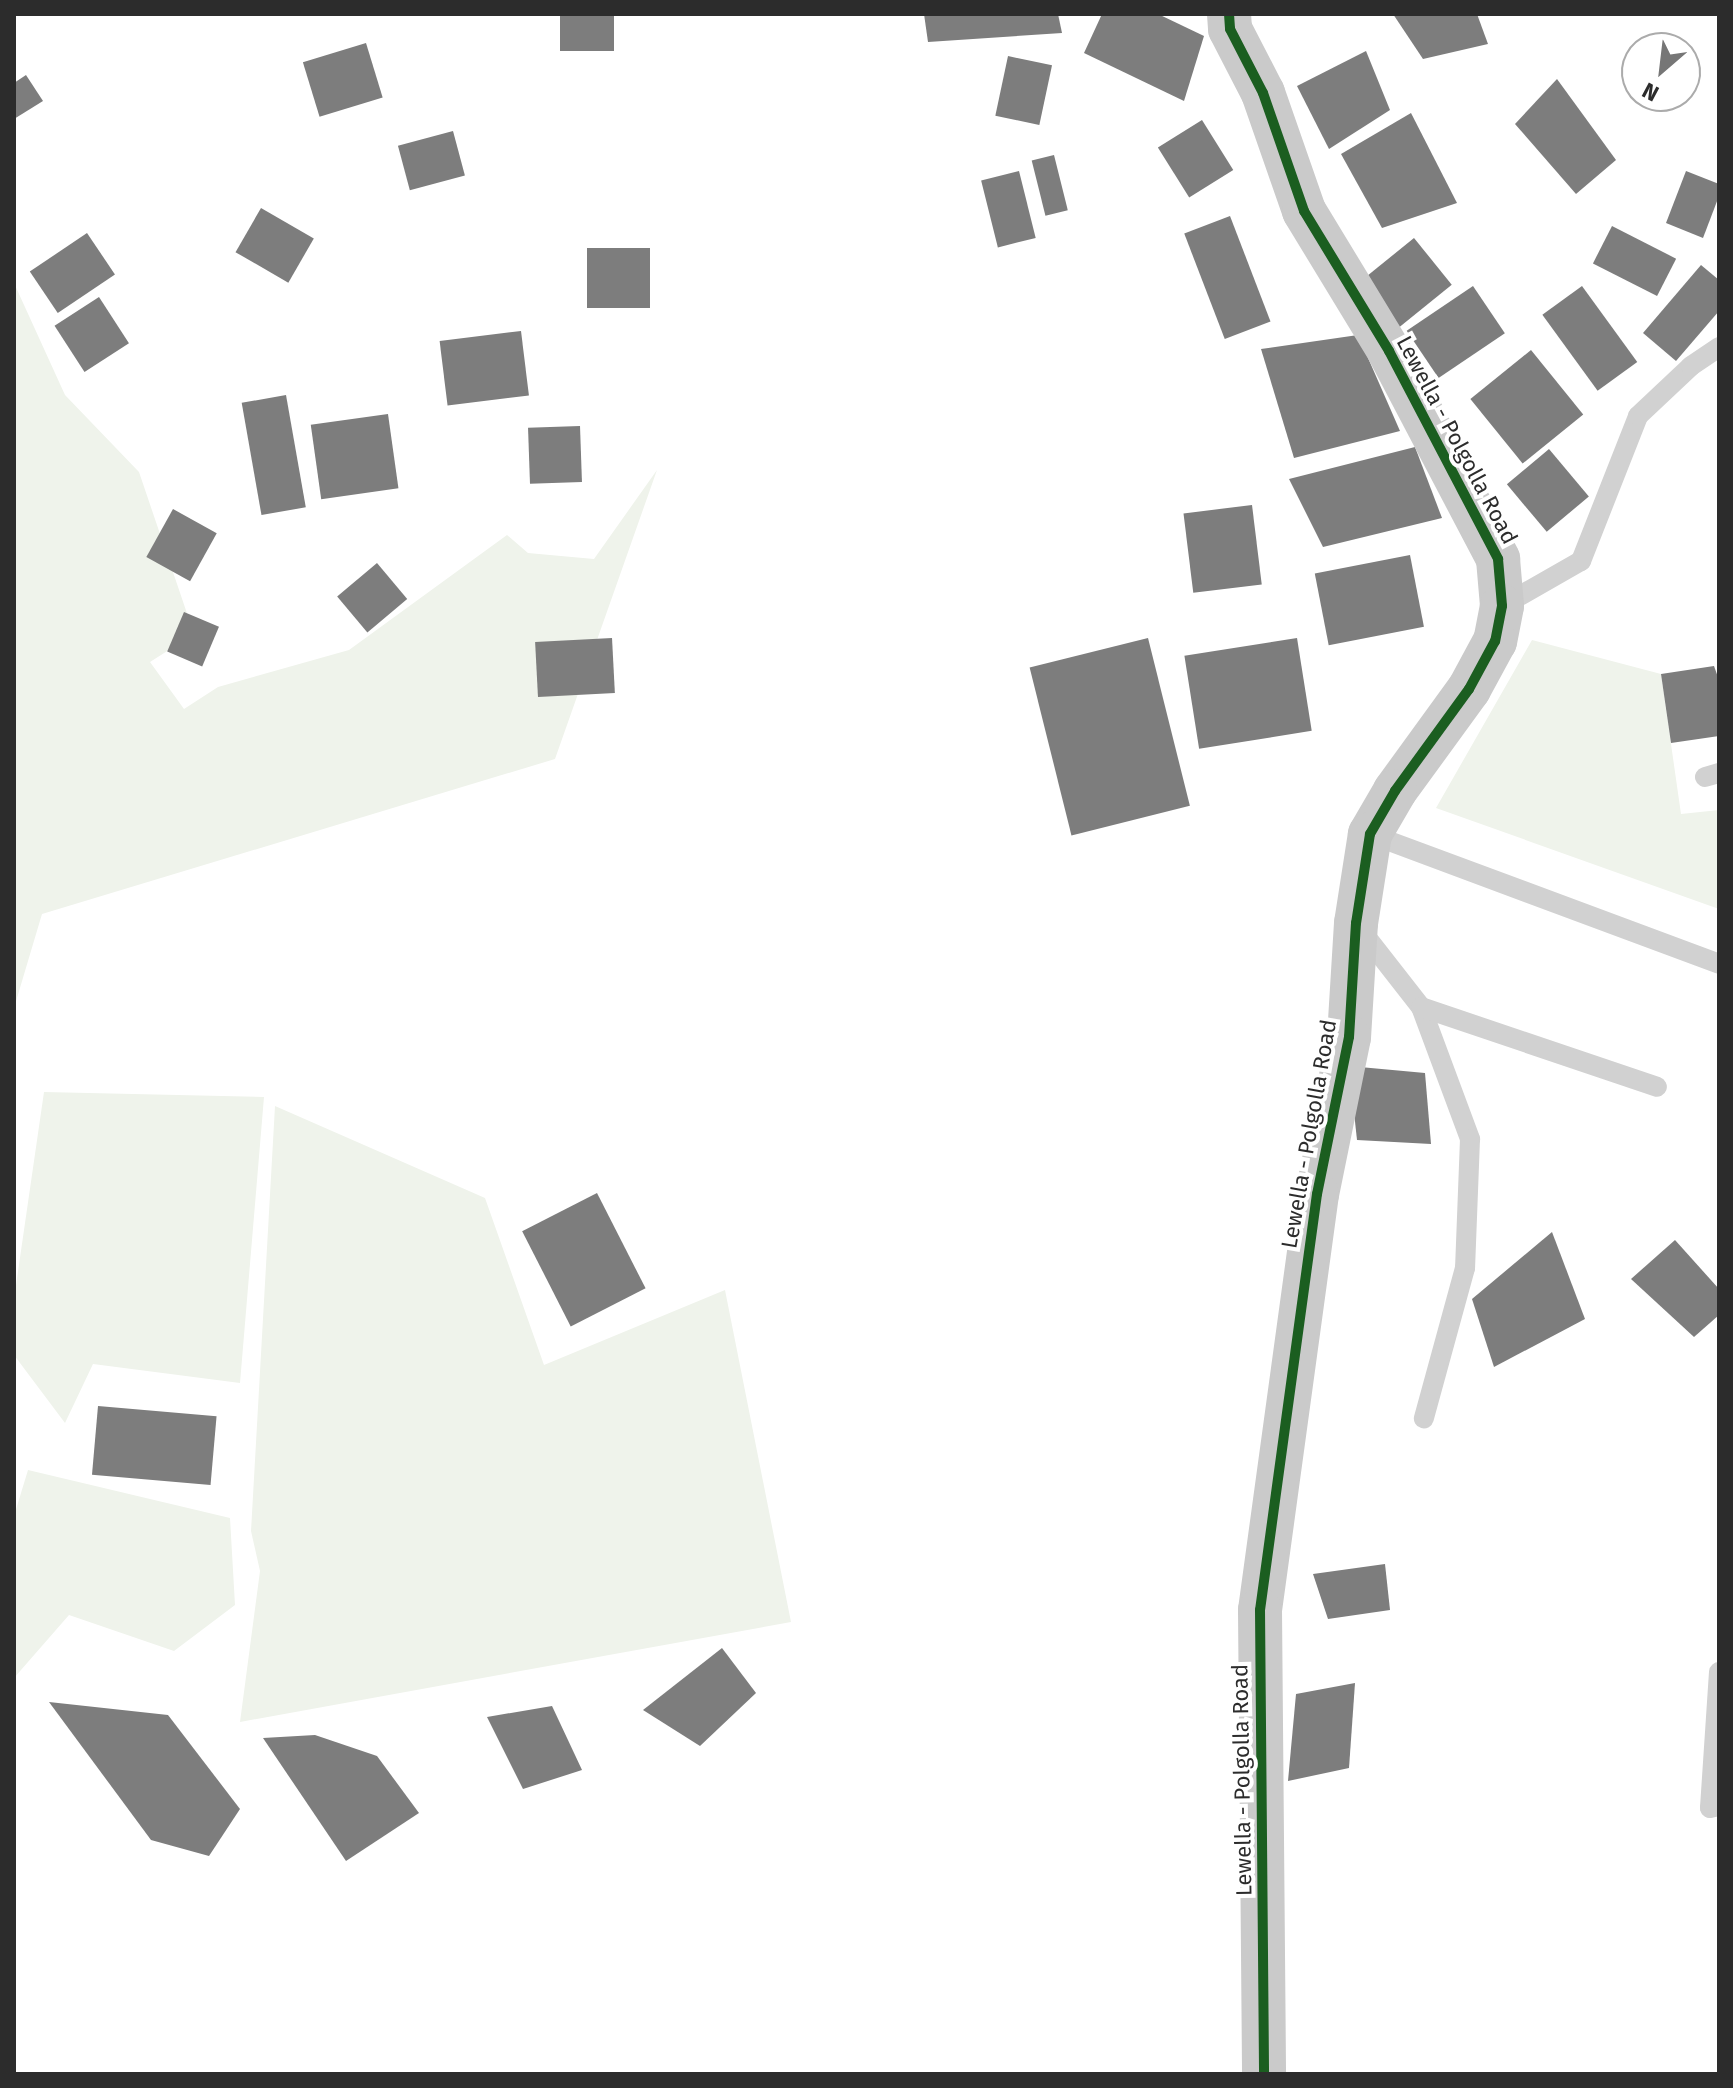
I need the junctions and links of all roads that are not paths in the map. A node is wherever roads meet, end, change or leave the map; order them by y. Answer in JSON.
{"nodes":[{"id":1,"x":1229,"y":14,"type":"edge"},
{"id":2,"x":1719,"y":347,"type":"edge"},
{"id":3,"x":1502,"y":606,"type":"junction"},
{"id":4,"x":1370,"y":834,"type":"junction"},
{"id":5,"x":1356,"y":923,"type":"junction"},
{"id":6,"x":1719,"y":964,"type":"edge"},
{"id":7,"x":1421,"y":1007,"type":"junction"},
{"id":8,"x":1657,"y":1087,"type":"dead end"},
{"id":9,"x":1424,"y":1418,"type":"dead end"},
{"id":10,"x":1719,"y":1672,"type":"edge"},
{"id":11,"x":1719,"y":1806,"type":"edge"},
{"id":12,"x":1264,"y":2074,"type":"edge"}],
"edges":[{"from":1,"to":3,"type":"street","name":"Lewella - Polgolla Road"},
{"from":2,"to":3,"type":"lane"},
{"from":3,"to":4,"type":"street","name":"Lewella - Polgolla Road"},
{"from":4,"to":5,"type":"street","name":"Lewella - Polgolla Road"},
{"from":4,"to":6,"type":"lane"},
{"from":5,"to":7,"type":"lane"},
{"from":5,"to":12,"type":"street","name":"Lewella - Polgolla Road"},
{"from":7,"to":8,"type":"lane"},
{"from":7,"to":9,"type":"lane"},
{"from":10,"to":11,"type":"lane"}]}
